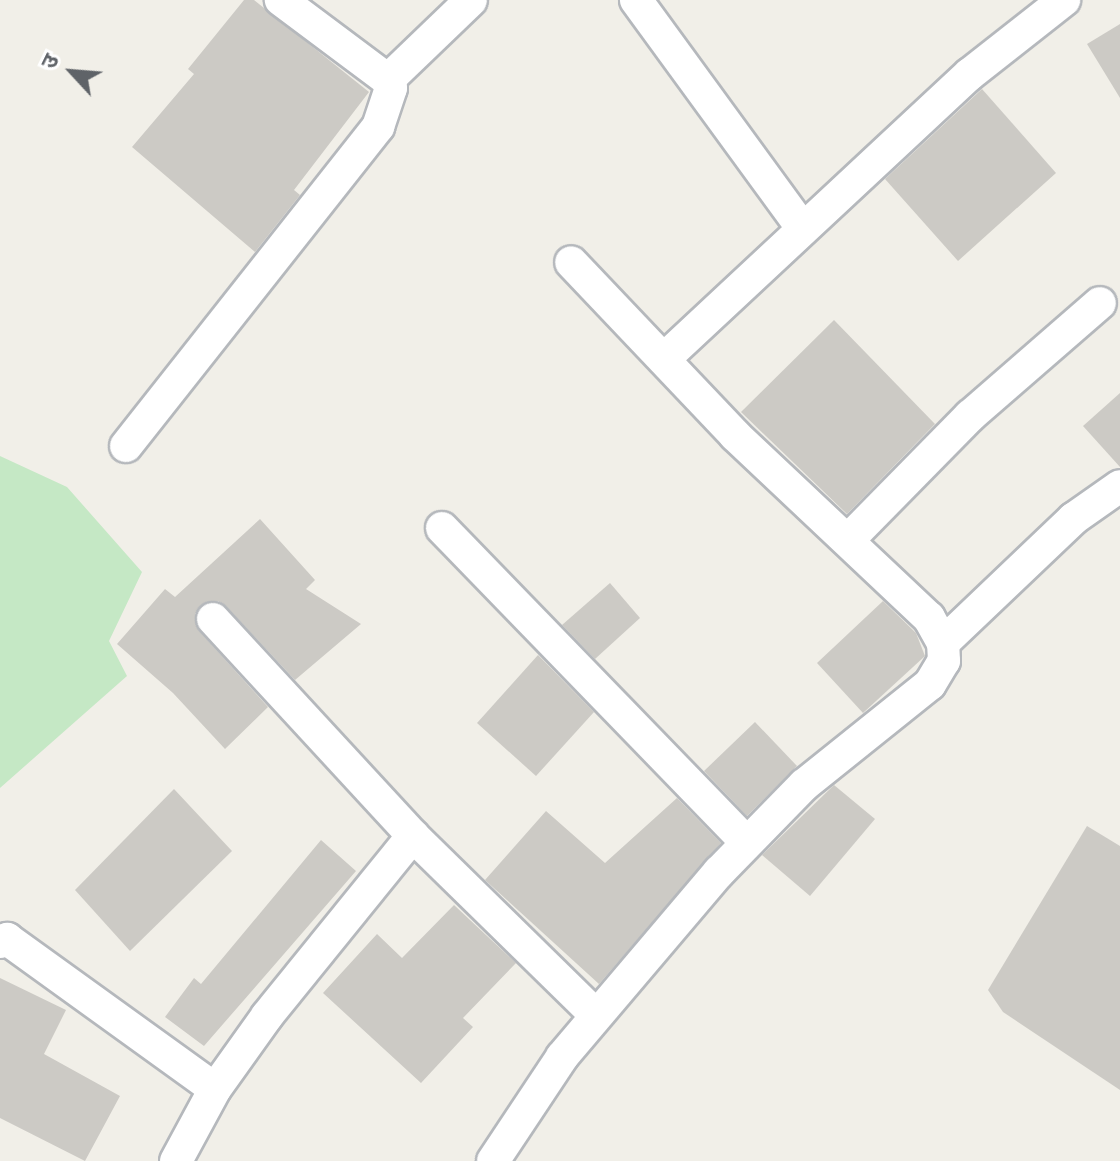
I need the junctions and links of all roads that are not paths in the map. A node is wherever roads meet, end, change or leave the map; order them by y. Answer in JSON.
{"nodes":[{"id":1,"x":281,"y":0,"type":"edge"},
{"id":2,"x":471,"y":0,"type":"edge"},
{"id":3,"x":636,"y":0,"type":"edge"},
{"id":4,"x":1064,"y":0,"type":"edge"},
{"id":5,"x":388,"y":80,"type":"junction"},
{"id":6,"x":803,"y":229,"type":"junction"},
{"id":7,"x":571,"y":262,"type":"dead end"},
{"id":8,"x":1100,"y":303,"type":"dead end"},
{"id":9,"x":664,"y":359,"type":"junction"},
{"id":10,"x":126,"y":446,"type":"dead end"},
{"id":11,"x":1120,"y":486,"type":"edge"},
{"id":12,"x":442,"y":528,"type":"dead end"},
{"id":13,"x":849,"y":539,"type":"junction"},
{"id":14,"x":213,"y":619,"type":"dead end"},
{"id":15,"x":943,"y":643,"type":"junction"},
{"id":16,"x":413,"y":836,"type":"junction"},
{"id":17,"x":747,"y":843,"type":"junction"},
{"id":18,"x":0,"y":942,"type":"edge"},
{"id":19,"x":596,"y":1015,"type":"junction"},
{"id":20,"x":215,"y":1089,"type":"junction"},
{"id":21,"x":176,"y":1161,"type":"edge"},
{"id":22,"x":493,"y":1161,"type":"edge"}],
"edges":[{"from":1,"to":5,"type":"street"},
{"from":2,"to":5,"type":"street"},
{"from":3,"to":6,"type":"street"},
{"from":4,"to":6,"type":"street"},
{"from":5,"to":10,"type":"street"},
{"from":6,"to":9,"type":"street"},
{"from":7,"to":9,"type":"street"},
{"from":8,"to":13,"type":"street"},
{"from":9,"to":13,"type":"street"},
{"from":11,"to":15,"type":"street"},
{"from":12,"to":17,"type":"street"},
{"from":13,"to":15,"type":"street"},
{"from":14,"to":16,"type":"street"},
{"from":15,"to":17,"type":"street"},
{"from":16,"to":19,"type":"street"},
{"from":16,"to":20,"type":"street"},
{"from":17,"to":19,"type":"street"},
{"from":18,"to":20,"type":"street"},
{"from":19,"to":22,"type":"street"},
{"from":20,"to":21,"type":"street"}]}
